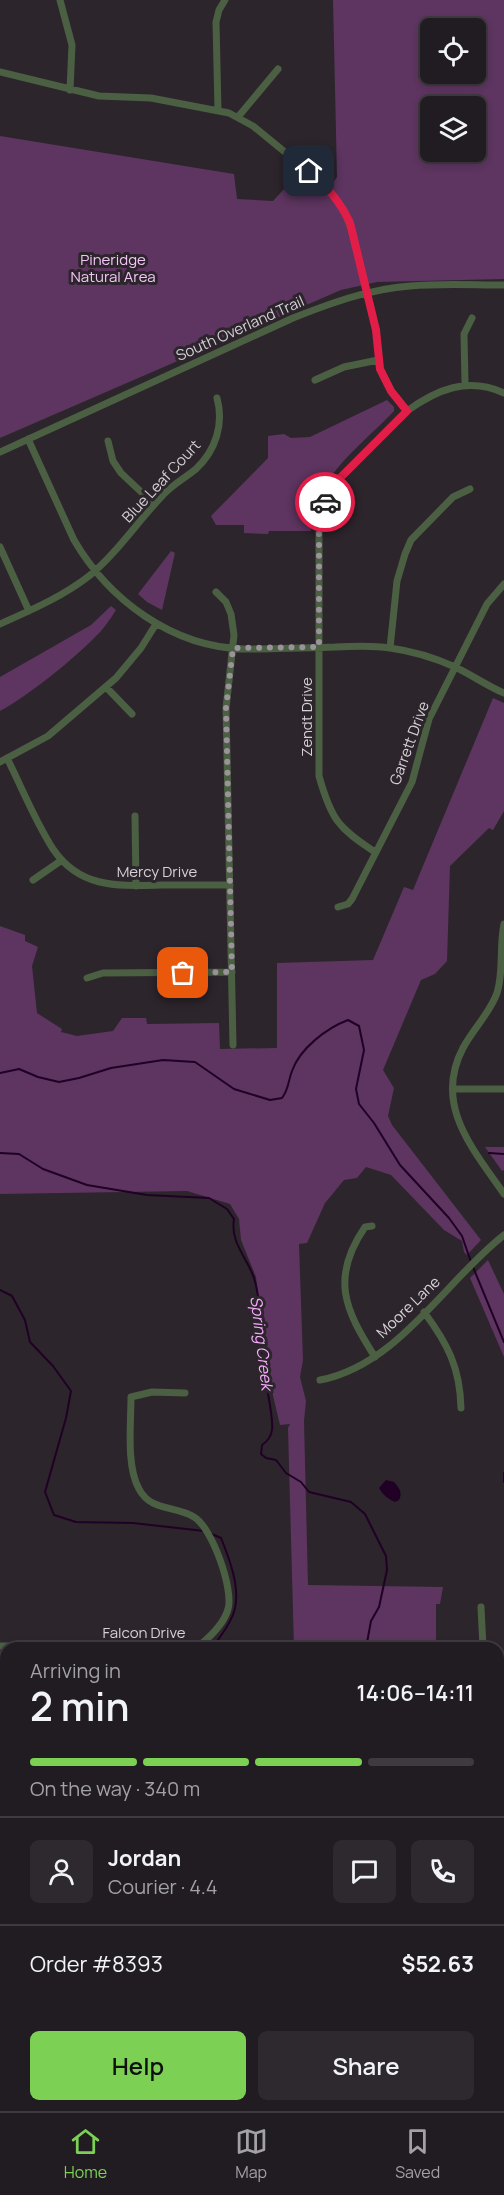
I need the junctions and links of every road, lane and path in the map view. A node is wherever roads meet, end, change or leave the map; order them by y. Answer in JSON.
{"nodes":[{"id":1,"x":60,"y":0,"type":"edge"},
{"id":2,"x":225,"y":0,"type":"edge"},
{"id":3,"x":278,"y":69,"type":"dead end"},
{"id":4,"x":0,"y":72,"type":"edge"},
{"id":5,"x":70,"y":90,"type":"junction"},
{"id":6,"x":218,"y":111,"type":"junction"},
{"id":7,"x":238,"y":117,"type":"junction"},
{"id":8,"x":504,"y":285,"type":"edge"},
{"id":9,"x":368,"y":293,"type":"junction"},
{"id":10,"x":472,"y":318,"type":"dead end"},
{"id":11,"x":378,"y":360,"type":"junction"},
{"id":12,"x":315,"y":380,"type":"dead end"},
{"id":13,"x":465,"y":384,"type":"junction"},
{"id":14,"x":504,"y":393,"type":"edge"},
{"id":15,"x":217,"y":398,"type":"dead end"},
{"id":16,"x":407,"y":411,"type":"junction"},
{"id":17,"x":28,"y":439,"type":"junction"},
{"id":18,"x":108,"y":441,"type":"dead end"},
{"id":19,"x":0,"y":452,"type":"edge"},
{"id":20,"x":470,"y":489,"type":"dead end"},
{"id":21,"x":154,"y":504,"type":"junction"},
{"id":22,"x":0,"y":547,"type":"edge"},
{"id":23,"x":94,"y":571,"type":"junction"},
{"id":24,"x":504,"y":584,"type":"edge"},
{"id":25,"x":216,"y":592,"type":"dead end"},
{"id":26,"x":28,"y":611,"type":"junction"},
{"id":27,"x":0,"y":624,"type":"edge"},
{"id":28,"x":156,"y":624,"type":"junction"},
{"id":29,"x":319,"y":647,"type":"junction"},
{"id":30,"x":233,"y":648,"type":"junction"},
{"id":31,"x":390,"y":648,"type":"junction"},
{"id":32,"x":455,"y":667,"type":"junction"},
{"id":33,"x":106,"y":687,"type":"junction"},
{"id":34,"x":504,"y":693,"type":"edge"},
{"id":35,"x":132,"y":714,"type":"dead end"},
{"id":36,"x":7,"y":758,"type":"junction"},
{"id":37,"x":0,"y":762,"type":"edge"},
{"id":38,"x":135,"y":816,"type":"dead end"},
{"id":39,"x":375,"y":852,"type":"junction"},
{"id":40,"x":62,"y":860,"type":"junction"},
{"id":41,"x":33,"y":880,"type":"dead end"},
{"id":42,"x":230,"y":885,"type":"junction"},
{"id":43,"x":136,"y":886,"type":"junction"},
{"id":44,"x":338,"y":907,"type":"dead end"},
{"id":45,"x":504,"y":924,"type":"edge"},
{"id":46,"x":232,"y":972,"type":"junction"},
{"id":47,"x":87,"y":978,"type":"dead end"},
{"id":48,"x":233,"y":1045,"type":"dead end"},
{"id":49,"x":453,"y":1089,"type":"junction"},
{"id":50,"x":504,"y":1089,"type":"edge"},
{"id":51,"x":504,"y":1194,"type":"edge"},
{"id":52,"x":372,"y":1226,"type":"dead end"},
{"id":53,"x":504,"y":1235,"type":"edge"},
{"id":54,"x":424,"y":1312,"type":"junction"},
{"id":55,"x":375,"y":1357,"type":"junction"},
{"id":56,"x":320,"y":1380,"type":"dead end"},
{"id":57,"x":185,"y":1393,"type":"dead end"},
{"id":58,"x":461,"y":1408,"type":"dead end"},
{"id":59,"x":481,"y":1607,"type":"dead end"},
{"id":60,"x":204,"y":1642,"type":"edge"},
{"id":61,"x":483,"y":1642,"type":"edge"}],
"edges":[{"from":1,"to":5,"type":"street"},
{"from":2,"to":6,"type":"street"},
{"from":3,"to":7,"type":"street"},
{"from":4,"to":5,"type":"street"},
{"from":5,"to":6,"type":"street"},
{"from":6,"to":7,"type":"street"},
{"from":7,"to":9,"type":"street"},
{"from":8,"to":9,"type":"street","name":"South Overland Trail"},
{"from":9,"to":11,"type":"street"},
{"from":9,"to":17,"type":"street","name":"South Overland Trail"},
{"from":10,"to":13,"type":"street"},
{"from":11,"to":12,"type":"street"},
{"from":11,"to":16,"type":"street"},
{"from":13,"to":14,"type":"street"},
{"from":13,"to":16,"type":"street","name":"Zendt Drive"},
{"from":15,"to":21,"type":"street","name":"Blue Leaf Court"},
{"from":16,"to":29,"type":"street","name":"Zendt Drive"},
{"from":17,"to":19,"type":"street","name":"South Overland Trail"},
{"from":17,"to":23,"type":"street"},
{"from":18,"to":21,"type":"street"},
{"from":20,"to":31,"type":"street"},
{"from":21,"to":23,"type":"street","name":"Blue Leaf Court"},
{"from":22,"to":26,"type":"street"},
{"from":23,"to":26,"type":"street","name":"Blue Leaf Court"},
{"from":23,"to":28,"type":"street"},
{"from":24,"to":32,"type":"street","name":"Garrett Drive"},
{"from":25,"to":30,"type":"street"},
{"from":26,"to":27,"type":"street","name":"Blue Leaf Court"},
{"from":28,"to":30,"type":"street"},
{"from":28,"to":33,"type":"street"},
{"from":29,"to":30,"type":"street"},
{"from":29,"to":31,"type":"street"},
{"from":29,"to":39,"type":"street","name":"Zendt Drive"},
{"from":30,"to":42,"type":"street"},
{"from":31,"to":32,"type":"street"},
{"from":32,"to":34,"type":"street"},
{"from":32,"to":39,"type":"street","name":"Garrett Drive"},
{"from":33,"to":35,"type":"street"},
{"from":33,"to":36,"type":"street"},
{"from":36,"to":37,"type":"street"},
{"from":36,"to":40,"type":"street","name":"Mercy Drive"},
{"from":38,"to":43,"type":"street"},
{"from":39,"to":44,"type":"street","name":"Garrett Drive"},
{"from":40,"to":41,"type":"street"},
{"from":40,"to":43,"type":"street","name":"Mercy Drive"},
{"from":42,"to":43,"type":"street","name":"Mercy Drive"},
{"from":42,"to":46,"type":"street"},
{"from":45,"to":49,"type":"street"},
{"from":46,"to":47,"type":"street"},
{"from":46,"to":48,"type":"street"},
{"from":49,"to":50,"type":"street"},
{"from":49,"to":51,"type":"street"},
{"from":52,"to":55,"type":"street"},
{"from":53,"to":54,"type":"street","name":"Moore Lane"},
{"from":54,"to":55,"type":"street","name":"Moore Lane"},
{"from":54,"to":58,"type":"street"},
{"from":55,"to":56,"type":"street","name":"Moore Lane"},
{"from":57,"to":60,"type":"street","name":"Falcon Drive"},
{"from":59,"to":61,"type":"street"}]}
